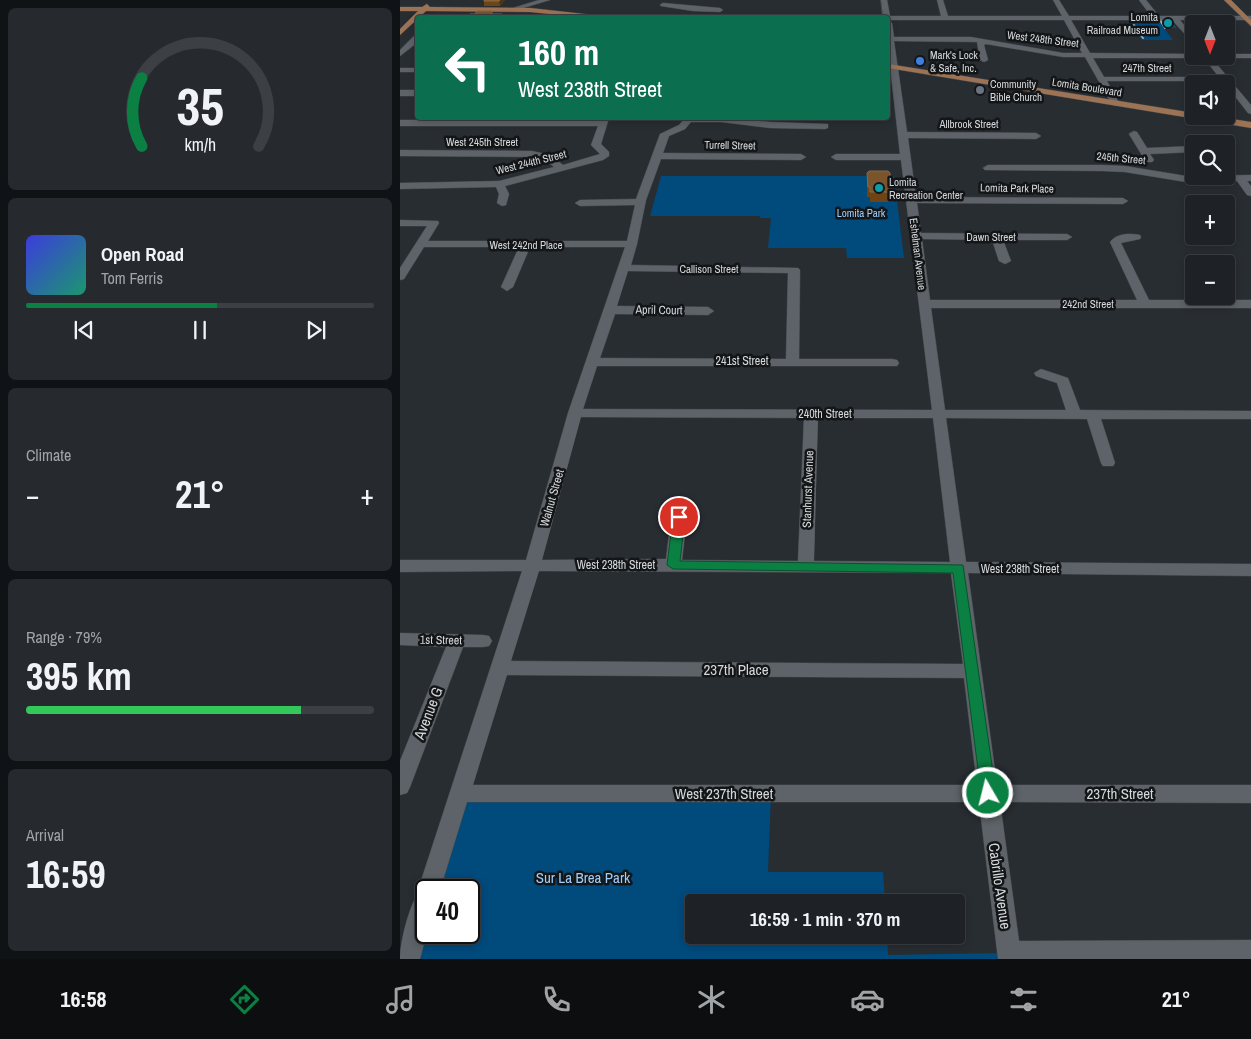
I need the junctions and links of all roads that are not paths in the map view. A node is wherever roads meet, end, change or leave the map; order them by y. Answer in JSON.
{"nodes":[{"id":1,"x":434,"y":0,"type":"edge"},
{"id":2,"x":443,"y":0,"type":"edge"},
{"id":3,"x":548,"y":0,"type":"edge"},
{"id":4,"x":722,"y":0,"type":"edge"},
{"id":5,"x":884,"y":0,"type":"edge"},
{"id":6,"x":940,"y":0,"type":"edge"},
{"id":7,"x":1056,"y":0,"type":"edge"},
{"id":8,"x":1142,"y":0,"type":"edge"},
{"id":9,"x":1227,"y":0,"type":"edge"},
{"id":10,"x":663,"y":5,"type":"dead end"},
{"id":11,"x":400,"y":9,"type":"edge"},
{"id":12,"x":424,"y":9,"type":"junction"},
{"id":13,"x":435,"y":9,"type":"junction"},
{"id":14,"x":513,"y":9,"type":"junction"},
{"id":15,"x":720,"y":10,"type":"junction"},
{"id":16,"x":564,"y":11,"type":"junction"},
{"id":17,"x":418,"y":15,"type":"edge"},
{"id":18,"x":429,"y":15,"type":"edge"},
{"id":19,"x":595,"y":15,"type":"edge"},
{"id":20,"x":718,"y":15,"type":"edge"},
{"id":21,"x":886,"y":15,"type":"edge"},
{"id":22,"x":415,"y":18,"type":"edge"},
{"id":23,"x":890,"y":18,"type":"edge"},
{"id":24,"x":945,"y":18,"type":"junction"},
{"id":25,"x":1066,"y":18,"type":"junction"},
{"id":26,"x":1156,"y":18,"type":"junction"},
{"id":27,"x":1174,"y":18,"type":"junction"},
{"id":28,"x":1249,"y":20,"type":"edge"},
{"id":29,"x":401,"y":31,"type":"edge"},
{"id":30,"x":1185,"y":31,"type":"edge"},
{"id":31,"x":415,"y":32,"type":"edge"},
{"id":32,"x":984,"y":42,"type":"junction"},
{"id":33,"x":890,"y":44,"type":"edge"},
{"id":34,"x":402,"y":48,"type":"edge"},
{"id":35,"x":415,"y":49,"type":"edge"},
{"id":36,"x":1087,"y":56,"type":"junction"},
{"id":37,"x":1185,"y":56,"type":"edge"},
{"id":38,"x":1235,"y":56,"type":"edge"},
{"id":39,"x":1251,"y":56,"type":"edge"},
{"id":40,"x":984,"y":60,"type":"dead end"},
{"id":41,"x":1213,"y":65,"type":"edge"},
{"id":42,"x":890,"y":66,"type":"edge"},
{"id":43,"x":400,"y":70,"type":"edge"},
{"id":44,"x":415,"y":70,"type":"edge"},
{"id":45,"x":1221,"y":75,"type":"edge"},
{"id":46,"x":1100,"y":79,"type":"junction"},
{"id":47,"x":1185,"y":79,"type":"edge"},
{"id":48,"x":1235,"y":92,"type":"edge"},
{"id":49,"x":400,"y":93,"type":"edge"},
{"id":50,"x":415,"y":93,"type":"edge"},
{"id":51,"x":1115,"y":103,"type":"junction"},
{"id":52,"x":1251,"y":111,"type":"edge"},
{"id":53,"x":1185,"y":115,"type":"edge"},
{"id":54,"x":605,"y":120,"type":"edge"},
{"id":55,"x":687,"y":120,"type":"edge"},
{"id":56,"x":741,"y":120,"type":"edge"},
{"id":57,"x":400,"y":123,"type":"edge"},
{"id":58,"x":1235,"y":123,"type":"edge"},
{"id":59,"x":825,"y":126,"type":"dead end"},
{"id":60,"x":1251,"y":126,"type":"edge"},
{"id":61,"x":1134,"y":134,"type":"dead end"},
{"id":62,"x":902,"y":135,"type":"junction"},
{"id":63,"x":1036,"y":136,"type":"dead end"},
{"id":64,"x":1185,"y":150,"type":"edge"},
{"id":65,"x":1146,"y":152,"type":"junction"},
{"id":66,"x":400,"y":153,"type":"edge"},
{"id":67,"x":658,"y":156,"type":"junction"},
{"id":68,"x":801,"y":157,"type":"dead end"},
{"id":69,"x":836,"y":157,"type":"dead end"},
{"id":70,"x":905,"y":157,"type":"junction"},
{"id":71,"x":561,"y":168,"type":"junction"},
{"id":72,"x":988,"y":168,"type":"dead end"},
{"id":73,"x":1145,"y":172,"type":"junction"},
{"id":74,"x":1246,"y":178,"type":"edge"},
{"id":75,"x":499,"y":184,"type":"junction"},
{"id":76,"x":400,"y":186,"type":"edge"},
{"id":77,"x":1251,"y":193,"type":"edge"},
{"id":78,"x":911,"y":200,"type":"junction"},
{"id":79,"x":641,"y":202,"type":"junction"},
{"id":80,"x":1123,"y":202,"type":"dead end"},
{"id":81,"x":502,"y":203,"type":"dead end"},
{"id":82,"x":580,"y":203,"type":"dead end"},
{"id":83,"x":400,"y":223,"type":"edge"},
{"id":84,"x":915,"y":236,"type":"junction"},
{"id":85,"x":1136,"y":236,"type":"dead end"},
{"id":86,"x":997,"y":237,"type":"junction"},
{"id":87,"x":1067,"y":237,"type":"dead end"},
{"id":88,"x":421,"y":244,"type":"junction"},
{"id":89,"x":632,"y":244,"type":"junction"},
{"id":90,"x":526,"y":245,"type":"junction"},
{"id":91,"x":1005,"y":261,"type":"dead end"},
{"id":92,"x":405,"y":262,"type":"edge"},
{"id":93,"x":624,"y":268,"type":"junction"},
{"id":94,"x":400,"y":277,"type":"edge"},
{"id":95,"x":507,"y":287,"type":"dead end"},
{"id":96,"x":924,"y":304,"type":"junction"},
{"id":97,"x":1145,"y":304,"type":"junction"},
{"id":98,"x":1251,"y":304,"type":"edge"},
{"id":99,"x":609,"y":310,"type":"junction"},
{"id":100,"x":708,"y":311,"type":"dead end"},
{"id":101,"x":792,"y":361,"type":"junction"},
{"id":102,"x":592,"y":362,"type":"junction"},
{"id":103,"x":892,"y":363,"type":"dead end"},
{"id":104,"x":1041,"y":373,"type":"dead end"},
{"id":105,"x":811,"y":413,"type":"junction"},
{"id":106,"x":575,"y":414,"type":"junction"},
{"id":107,"x":1074,"y":414,"type":"junction"},
{"id":108,"x":1093,"y":414,"type":"junction"},
{"id":109,"x":1251,"y":414,"type":"edge"},
{"id":110,"x":939,"y":415,"type":"junction"},
{"id":111,"x":1108,"y":463,"type":"dead end"},
{"id":112,"x":948,"y":486,"type":"joint"},
{"id":113,"x":681,"y":501,"type":"dead end"},
{"id":114,"x":673,"y":565,"type":"junction"},
{"id":115,"x":400,"y":566,"type":"edge"},
{"id":116,"x":532,"y":566,"type":"junction"},
{"id":117,"x":806,"y":566,"type":"junction"},
{"id":118,"x":959,"y":568,"type":"junction"},
{"id":119,"x":1251,"y":570,"type":"edge"},
{"id":120,"x":400,"y":639,"type":"edge"},
{"id":121,"x":457,"y":640,"type":"junction"},
{"id":122,"x":483,"y":640,"type":"dead end"},
{"id":123,"x":499,"y":668,"type":"junction"},
{"id":124,"x":972,"y":671,"type":"junction"},
{"id":125,"x":400,"y":787,"type":"edge"},
{"id":126,"x":460,"y":793,"type":"junction"},
{"id":127,"x":988,"y":793,"type":"junction"},
{"id":128,"x":1251,"y":794,"type":"edge"},
{"id":129,"x":433,"y":879,"type":"edge"},
{"id":130,"x":415,"y":936,"type":"edge"},
{"id":131,"x":1251,"y":952,"type":"edge"},
{"id":132,"x":1010,"y":955,"type":"edge"},
{"id":133,"x":408,"y":959,"type":"edge"}],
"edges":[{"from":1,"to":12,"type":"main road"},
{"from":2,"to":13,"type":"main road"},
{"from":3,"to":14,"type":"street"},
{"from":3,"to":16,"type":"main road"},
{"from":4,"to":15,"type":"street"},
{"from":5,"to":21,"type":"street"},
{"from":6,"to":24,"type":"street"},
{"from":7,"to":25,"type":"street"},
{"from":8,"to":26,"type":"street"},
{"from":9,"to":28,"type":"main road"},
{"from":10,"to":15,"type":"street"},
{"from":11,"to":12,"type":"main road"},
{"from":12,"to":13,"type":"main road"},
{"from":12,"to":17,"type":"main road"},
{"from":13,"to":14,"type":"main road"},
{"from":13,"to":18,"type":"main road"},
{"from":14,"to":16,"type":"main road"},
{"from":15,"to":20,"type":"street"},
{"from":16,"to":19,"type":"main road"},
{"from":22,"to":29,"type":"main road"},
{"from":23,"to":24,"type":"street"},
{"from":24,"to":25,"type":"street"},
{"from":25,"to":26,"type":"street"},
{"from":25,"to":36,"type":"street"},
{"from":26,"to":27,"type":"street"},
{"from":27,"to":28,"type":"street"},
{"from":27,"to":30,"type":"street"},
{"from":31,"to":34,"type":"street"},
{"from":32,"to":33,"type":"street","name":"West 248th Street"},
{"from":32,"to":36,"type":"street","name":"West 248th Street"},
{"from":32,"to":40,"type":"street"},
{"from":34,"to":35,"type":"street"},
{"from":36,"to":37,"type":"street","name":"West 248th Street"},
{"from":36,"to":46,"type":"street"},
{"from":38,"to":39,"type":"street"},
{"from":41,"to":45,"type":"street"},
{"from":42,"to":51,"type":"main road","name":"Lomita Boulevard"},
{"from":42,"to":62,"type":"street","name":"Eshelman Avenue"},
{"from":43,"to":44,"type":"street"},
{"from":46,"to":47,"type":"street","name":"247th Street"},
{"from":46,"to":51,"type":"street"},
{"from":48,"to":52,"type":"street"},
{"from":49,"to":50,"type":"street"},
{"from":51,"to":53,"type":"main road","name":"Lomita Boulevard"},
{"from":54,"to":57,"type":"street"},
{"from":54,"to":71,"type":"street","name":"West 244th Street"},
{"from":55,"to":67,"type":"street","name":"Walnut Street"},
{"from":56,"to":59,"type":"street"},
{"from":58,"to":60,"type":"main road","name":"Lomita Boulevard"},
{"from":61,"to":65,"type":"street"},
{"from":62,"to":63,"type":"street","name":"Allbrook Street"},
{"from":62,"to":70,"type":"street","name":"Eshelman Avenue"},
{"from":64,"to":65,"type":"street"},
{"from":65,"to":73,"type":"street"},
{"from":66,"to":71,"type":"street","name":"West 245th Street"},
{"from":67,"to":68,"type":"street","name":"Turrell Street"},
{"from":67,"to":79,"type":"street","name":"Walnut Street"},
{"from":69,"to":70,"type":"street"},
{"from":70,"to":78,"type":"street","name":"Eshelman Avenue"},
{"from":71,"to":75,"type":"street","name":"West 244th Street"},
{"from":72,"to":73,"type":"street","name":"245th Street"},
{"from":73,"to":74,"type":"street","name":"245th Street"},
{"from":74,"to":77,"type":"street"},
{"from":75,"to":76,"type":"street","name":"West 244th Street"},
{"from":75,"to":81,"type":"street"},
{"from":78,"to":80,"type":"street","name":"Lomita Park Place"},
{"from":78,"to":84,"type":"street","name":"Eshelman Avenue"},
{"from":79,"to":82,"type":"street"},
{"from":79,"to":89,"type":"street","name":"Walnut Street"},
{"from":83,"to":88,"type":"street"},
{"from":84,"to":86,"type":"street","name":"Dawn Street"},
{"from":84,"to":96,"type":"street","name":"Eshelman Avenue"},
{"from":85,"to":97,"type":"street"},
{"from":86,"to":87,"type":"street","name":"Dawn Street"},
{"from":86,"to":91,"type":"street"},
{"from":88,"to":90,"type":"street","name":"West 242nd Place"},
{"from":88,"to":92,"type":"street"},
{"from":89,"to":90,"type":"street","name":"West 242nd Place"},
{"from":89,"to":93,"type":"street","name":"Walnut Street"},
{"from":90,"to":95,"type":"street"},
{"from":92,"to":94,"type":"street"},
{"from":93,"to":99,"type":"street","name":"Walnut Street"},
{"from":93,"to":101,"type":"street","name":"Callison Street"},
{"from":96,"to":97,"type":"street","name":"242nd Street"},
{"from":96,"to":110,"type":"street","name":"Eshelman Avenue"},
{"from":97,"to":98,"type":"street","name":"242nd Street"},
{"from":99,"to":100,"type":"street","name":"April Court"},
{"from":99,"to":102,"type":"street","name":"Walnut Street"},
{"from":101,"to":102,"type":"street","name":"241st Street"},
{"from":101,"to":103,"type":"street","name":"241st Street"},
{"from":102,"to":106,"type":"street","name":"Walnut Street"},
{"from":104,"to":107,"type":"street"},
{"from":105,"to":106,"type":"street","name":"240th Street"},
{"from":105,"to":110,"type":"street","name":"240th Street"},
{"from":105,"to":117,"type":"street","name":"Stanhurst Avenue"},
{"from":106,"to":116,"type":"street","name":"Walnut Street"},
{"from":107,"to":108,"type":"street","name":"240th Street"},
{"from":107,"to":110,"type":"street","name":"240th Street"},
{"from":108,"to":109,"type":"street","name":"240th Street"},
{"from":108,"to":111,"type":"street"},
{"from":110,"to":112,"type":"street","name":"Eshelman Avenue"},
{"from":112,"to":118,"type":"street","name":"Cabrillo Avenue"},
{"from":113,"to":114,"type":"street"},
{"from":114,"to":116,"type":"street","name":"West 238th Street"},
{"from":114,"to":117,"type":"street","name":"West 238th Street"},
{"from":115,"to":116,"type":"street","name":"West 238th Street"},
{"from":116,"to":123,"type":"street","name":"Walnut Street"},
{"from":117,"to":118,"type":"street","name":"West 238th Street"},
{"from":118,"to":119,"type":"street","name":"West 238th Street"},
{"from":118,"to":124,"type":"street","name":"Cabrillo Avenue"},
{"from":120,"to":121,"type":"street","name":"1st Street"},
{"from":121,"to":122,"type":"street","name":"1st Street"},
{"from":121,"to":125,"type":"street","name":"Avenue G"},
{"from":123,"to":124,"type":"street","name":"237th Place"},
{"from":123,"to":126,"type":"street","name":"Walnut Street"},
{"from":124,"to":127,"type":"street","name":"Cabrillo Avenue"},
{"from":126,"to":127,"type":"street","name":"West 237th Street"},
{"from":126,"to":129,"type":"street","name":"Walnut Street"},
{"from":127,"to":128,"type":"street","name":"237th Street"},
{"from":127,"to":132,"type":"street","name":"Cabrillo Avenue"},
{"from":130,"to":133,"type":"street"},
{"from":131,"to":132,"type":"street"}]}
